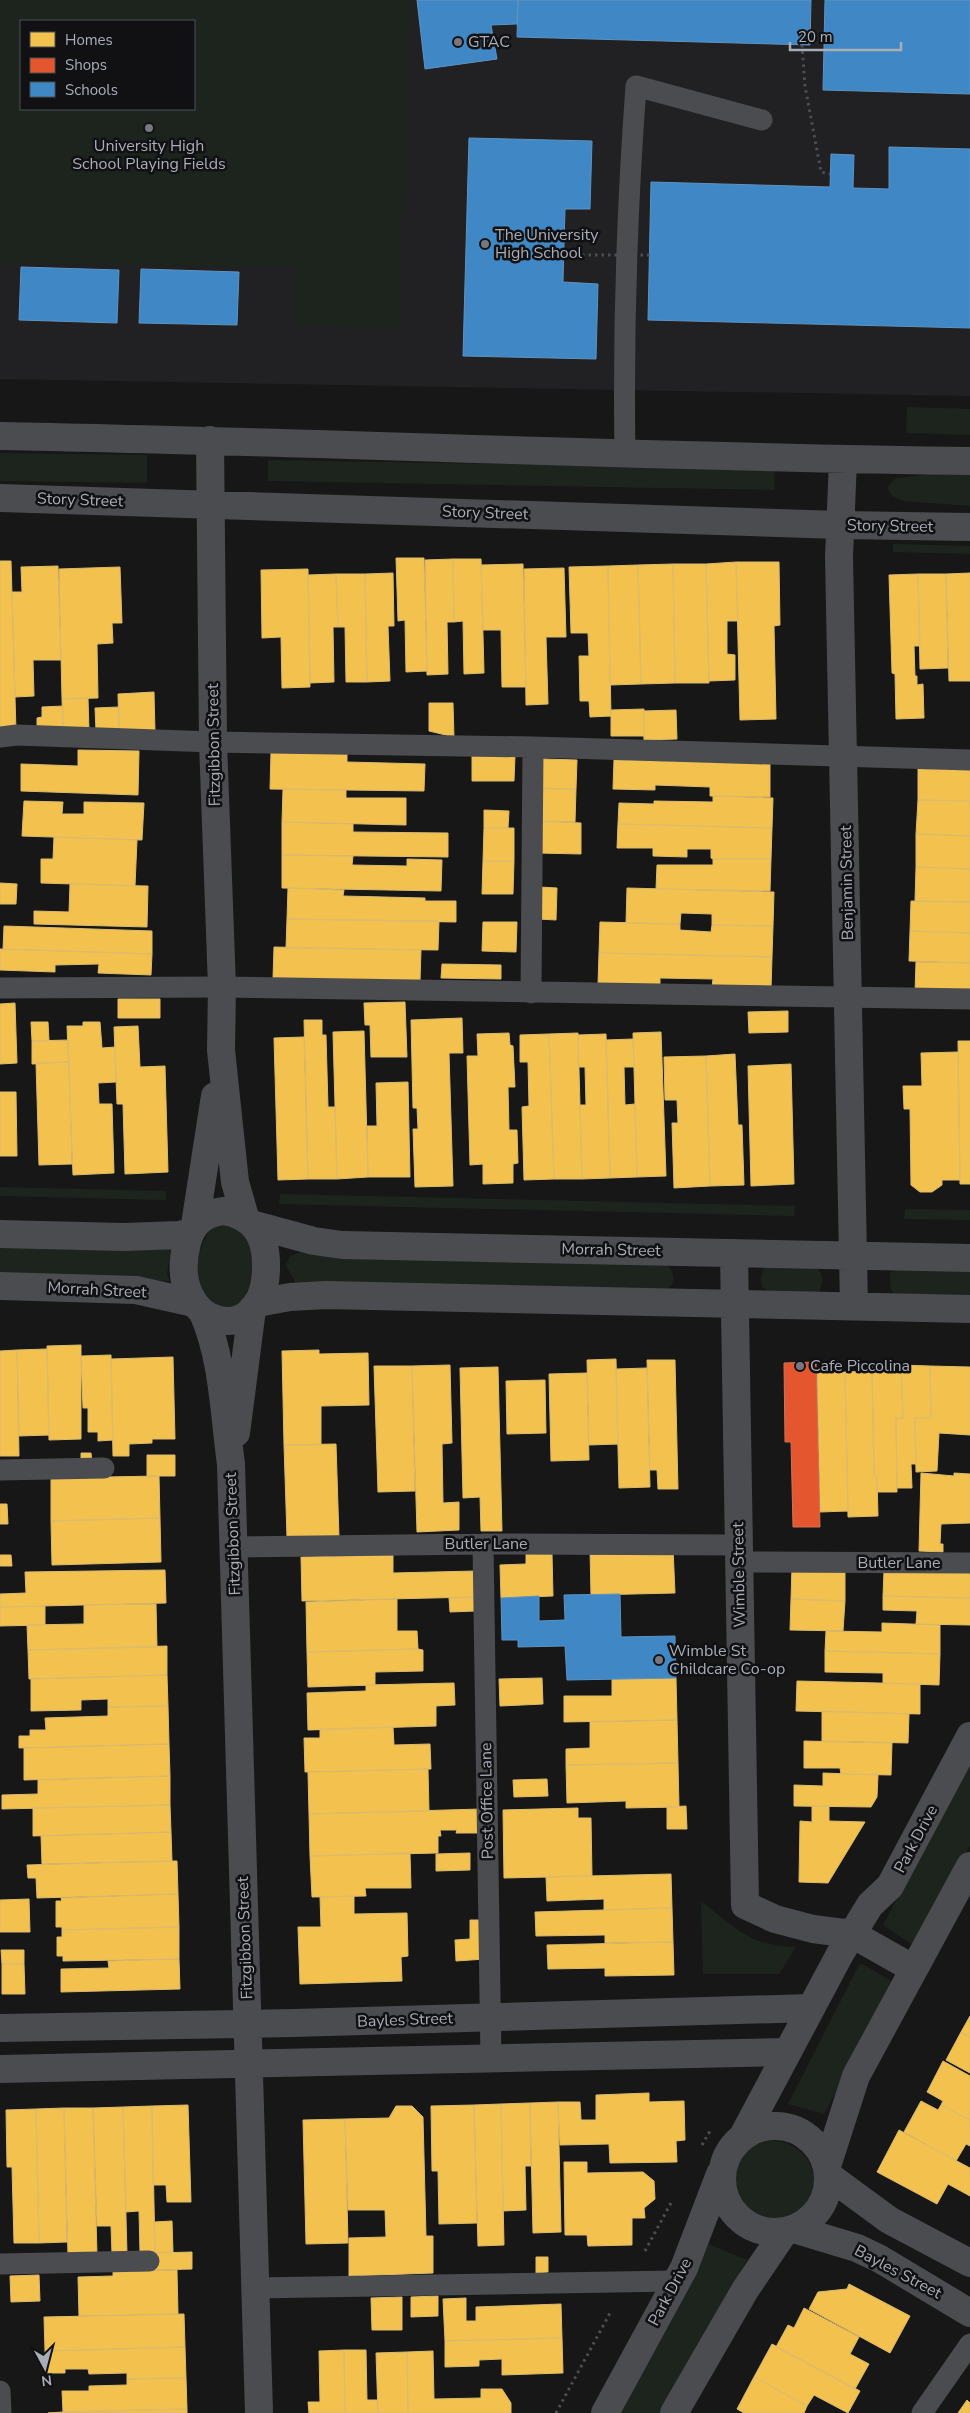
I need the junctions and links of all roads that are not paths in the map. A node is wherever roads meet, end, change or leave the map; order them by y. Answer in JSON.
{"nodes":[{"id":1,"x":762,"y":120,"type":"dead end"},
{"id":2,"x":0,"y":436,"type":"edge"},
{"id":3,"x":210,"y":440,"type":"junction"},
{"id":4,"x":625,"y":454,"type":"junction"},
{"id":5,"x":843,"y":460,"type":"junction"},
{"id":6,"x":970,"y":461,"type":"edge"},
{"id":7,"x":0,"y":498,"type":"edge"},
{"id":8,"x":211,"y":504,"type":"junction"},
{"id":9,"x":840,"y":525,"type":"junction"},
{"id":10,"x":970,"y":527,"type":"edge"},
{"id":11,"x":0,"y":737,"type":"edge"},
{"id":12,"x":213,"y":742,"type":"junction"},
{"id":13,"x":533,"y":747,"type":"junction"},
{"id":14,"x":844,"y":758,"type":"junction"},
{"id":15,"x":970,"y":760,"type":"edge"},
{"id":16,"x":222,"y":987,"type":"junction"},
{"id":17,"x":0,"y":988,"type":"edge"},
{"id":18,"x":531,"y":993,"type":"junction"},
{"id":19,"x":849,"y":997,"type":"junction"},
{"id":20,"x":970,"y":999,"type":"edge"},
{"id":21,"x":221,"y":1050,"type":"junction"},
{"id":22,"x":250,"y":1221,"type":"junction"},
{"id":23,"x":193,"y":1229,"type":"junction"},
{"id":24,"x":0,"y":1234,"type":"edge"},
{"id":25,"x":734,"y":1253,"type":"junction"},
{"id":26,"x":854,"y":1256,"type":"junction"},
{"id":27,"x":970,"y":1258,"type":"edge"},
{"id":28,"x":0,"y":1286,"type":"edge"},
{"id":29,"x":734,"y":1304,"type":"junction"},
{"id":30,"x":255,"y":1306,"type":"junction"},
{"id":31,"x":854,"y":1306,"type":"junction"},
{"id":32,"x":198,"y":1308,"type":"junction"},
{"id":33,"x":970,"y":1309,"type":"edge"},
{"id":34,"x":231,"y":1464,"type":"junction"},
{"id":35,"x":104,"y":1468,"type":"dead end"},
{"id":36,"x":0,"y":1470,"type":"edge"},
{"id":37,"x":483,"y":1544,"type":"junction"},
{"id":38,"x":234,"y":1547,"type":"junction"},
{"id":39,"x":739,"y":1554,"type":"junction"},
{"id":40,"x":970,"y":1563,"type":"edge"},
{"id":41,"x":970,"y":1736,"type":"edge"},
{"id":42,"x":970,"y":1866,"type":"edge"},
{"id":43,"x":852,"y":1934,"type":"junction"},
{"id":44,"x":914,"y":1969,"type":"junction"},
{"id":45,"x":810,"y":2008,"type":"junction"},
{"id":46,"x":491,"y":2017,"type":"junction"},
{"id":47,"x":248,"y":2024,"type":"junction"},
{"id":48,"x":0,"y":2028,"type":"edge"},
{"id":49,"x":787,"y":2052,"type":"junction"},
{"id":50,"x":491,"y":2059,"type":"junction"},
{"id":51,"x":249,"y":2063,"type":"junction"},
{"id":52,"x":0,"y":2069,"type":"edge"},
{"id":53,"x":744,"y":2134,"type":"junction"},
{"id":54,"x":723,"y":2165,"type":"junction"},
{"id":55,"x":828,"y":2171,"type":"junction"},
{"id":56,"x":790,"y":2230,"type":"junction"},
{"id":57,"x":149,"y":2261,"type":"dead end"},
{"id":58,"x":970,"y":2263,"type":"edge"},
{"id":59,"x":0,"y":2264,"type":"edge"},
{"id":60,"x":675,"y":2281,"type":"junction"},
{"id":61,"x":255,"y":2288,"type":"junction"},
{"id":62,"x":970,"y":2313,"type":"edge"},
{"id":63,"x":970,"y":2344,"type":"edge"},
{"id":64,"x":0,"y":2391,"type":"edge"},
{"id":65,"x":1,"y":2413,"type":"edge"},
{"id":66,"x":259,"y":2413,"type":"edge"},
{"id":67,"x":605,"y":2413,"type":"edge"},
{"id":68,"x":674,"y":2413,"type":"edge"},
{"id":69,"x":922,"y":2413,"type":"edge"}],
"edges":[{"from":1,"to":4,"type":"lane"},
{"from":2,"to":3,"type":"street"},
{"from":3,"to":4,"type":"street"},
{"from":3,"to":8,"type":"street","name":"Fitzgibbon Street"},
{"from":4,"to":5,"type":"street"},
{"from":5,"to":6,"type":"street"},
{"from":5,"to":9,"type":"street","name":"Benjamin Street"},
{"from":7,"to":8,"type":"street","name":"Story Street"},
{"from":8,"to":9,"type":"street","name":"Story Street"},
{"from":8,"to":12,"type":"street","name":"Fitzgibbon Street"},
{"from":9,"to":10,"type":"street","name":"Story Street"},
{"from":9,"to":14,"type":"street","name":"Benjamin Street"},
{"from":11,"to":12,"type":"lane"},
{"from":12,"to":13,"type":"lane"},
{"from":12,"to":16,"type":"street","name":"Fitzgibbon Street"},
{"from":13,"to":14,"type":"lane"},
{"from":13,"to":18,"type":"lane"},
{"from":14,"to":15,"type":"lane"},
{"from":14,"to":19,"type":"street","name":"Benjamin Street"},
{"from":16,"to":17,"type":"lane"},
{"from":16,"to":18,"type":"lane"},
{"from":16,"to":21,"type":"street","name":"Fitzgibbon Street"},
{"from":18,"to":19,"type":"lane"},
{"from":19,"to":20,"type":"lane"},
{"from":19,"to":26,"type":"street","name":"Benjamin Street"},
{"from":21,"to":22,"type":"street","name":"Fitzgibbon Street"},
{"from":21,"to":23,"type":"street","name":"Fitzgibbon Street"},
{"from":22,"to":23,"type":"street"},
{"from":22,"to":25,"type":"street","name":"Morrah Street"},
{"from":22,"to":30,"type":"street"},
{"from":23,"to":24,"type":"street"},
{"from":23,"to":32,"type":"street"},
{"from":25,"to":26,"type":"street","name":"Morrah Street"},
{"from":25,"to":29,"type":"street","name":"Wimble Street"},
{"from":26,"to":27,"type":"street","name":"Morrah Street"},
{"from":26,"to":31,"type":"street","name":"Benjamin Street"},
{"from":28,"to":32,"type":"street","name":"Morrah Street"},
{"from":29,"to":30,"type":"street"},
{"from":29,"to":31,"type":"street"},
{"from":29,"to":39,"type":"street","name":"Wimble Street"},
{"from":30,"to":32,"type":"street"},
{"from":30,"to":34,"type":"street","name":"Fitzgibbon Street"},
{"from":31,"to":33,"type":"street"},
{"from":32,"to":34,"type":"street","name":"Fitzgibbon Street"},
{"from":34,"to":38,"type":"street","name":"Fitzgibbon Street"},
{"from":35,"to":36,"type":"lane"},
{"from":37,"to":38,"type":"lane","name":"Butler Lane"},
{"from":37,"to":39,"type":"lane","name":"Butler Lane"},
{"from":37,"to":46,"type":"lane","name":"Post Office Lane"},
{"from":38,"to":47,"type":"street","name":"Fitzgibbon Street"},
{"from":39,"to":40,"type":"lane","name":"Butler Lane"},
{"from":39,"to":43,"type":"street","name":"Wimble Street"},
{"from":41,"to":43,"type":"street","name":"Park Drive"},
{"from":42,"to":44,"type":"street"},
{"from":43,"to":44,"type":"street"},
{"from":43,"to":45,"type":"street","name":"Park Drive"},
{"from":44,"to":55,"type":"street"},
{"from":45,"to":46,"type":"street","name":"Bayles Street"},
{"from":45,"to":49,"type":"street","name":"Park Drive"},
{"from":46,"to":47,"type":"street","name":"Bayles Street"},
{"from":46,"to":50,"type":"lane","name":"Post Office Lane"},
{"from":47,"to":48,"type":"street","name":"Bayles Street"},
{"from":47,"to":51,"type":"street","name":"Fitzgibbon Street"},
{"from":49,"to":50,"type":"street"},
{"from":49,"to":53,"type":"street","name":"Park Drive"},
{"from":50,"to":51,"type":"street"},
{"from":51,"to":52,"type":"street"},
{"from":51,"to":61,"type":"street","name":"Fitzgibbon Street"},
{"from":53,"to":54,"type":"street"},
{"from":53,"to":55,"type":"street"},
{"from":54,"to":56,"type":"street"},
{"from":54,"to":60,"type":"street","name":"Park Drive"},
{"from":55,"to":56,"type":"street"},
{"from":55,"to":58,"type":"street"},
{"from":56,"to":62,"type":"street","name":"Bayles Street"},
{"from":56,"to":68,"type":"street"},
{"from":57,"to":59,"type":"lane"},
{"from":60,"to":61,"type":"lane"},
{"from":60,"to":67,"type":"street","name":"Park Drive"},
{"from":61,"to":66,"type":"street","name":"Fitzgibbon Street"},
{"from":63,"to":69,"type":"lane"},
{"from":64,"to":65,"type":"lane"}]}
